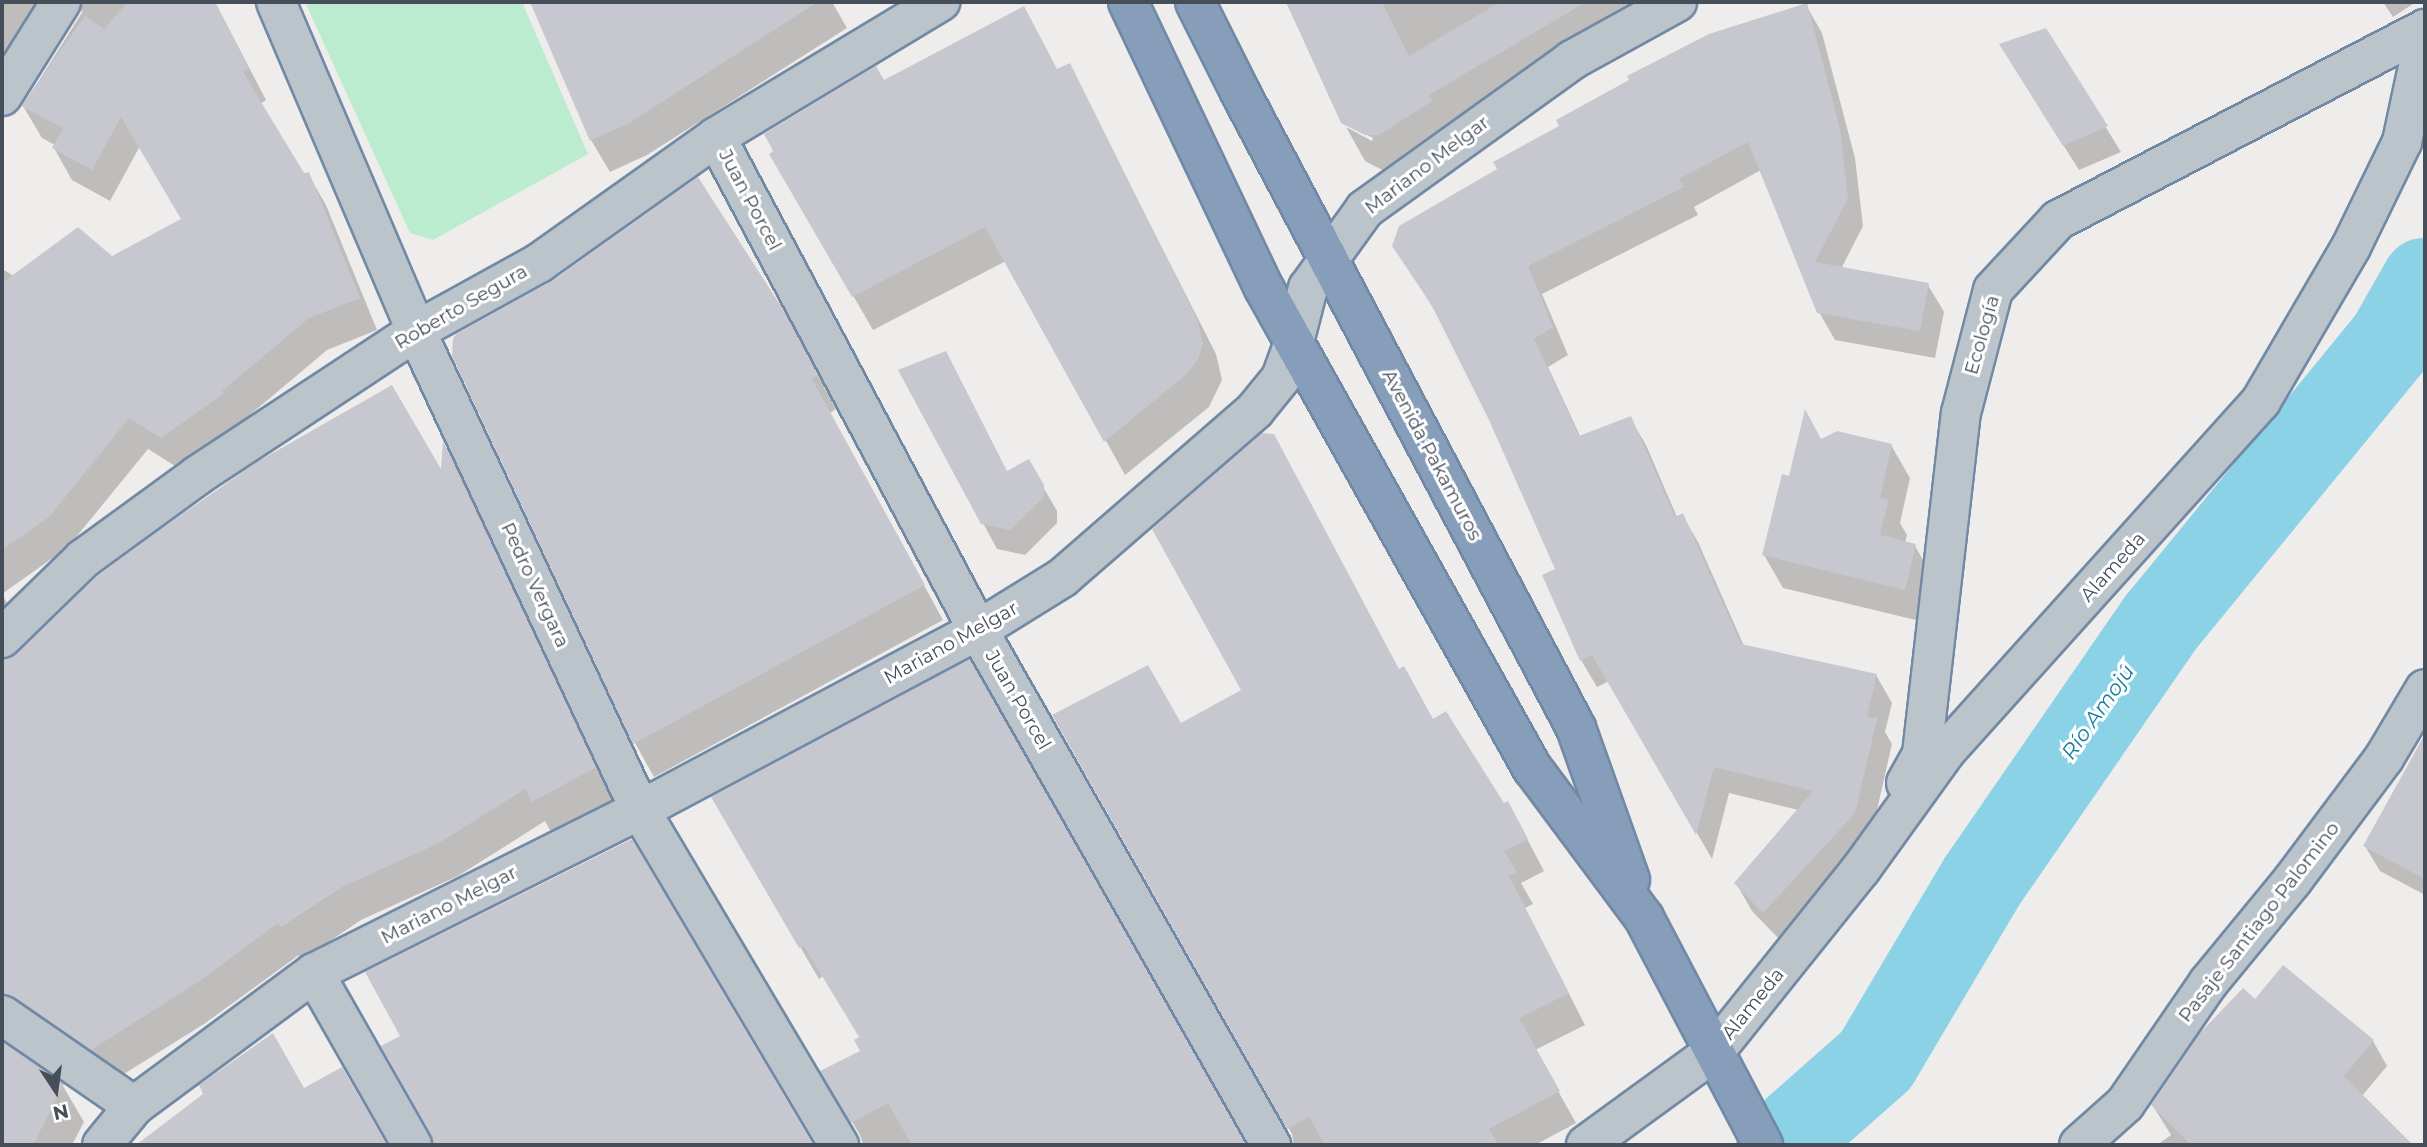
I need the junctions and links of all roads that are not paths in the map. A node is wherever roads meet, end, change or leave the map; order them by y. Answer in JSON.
{"nodes":[{"id":1,"x":61,"y":2,"type":"edge"},
{"id":2,"x":276,"y":2,"type":"edge"},
{"id":3,"x":940,"y":2,"type":"edge"},
{"id":4,"x":1128,"y":2,"type":"edge"},
{"id":5,"x":1195,"y":2,"type":"edge"},
{"id":6,"x":1676,"y":2,"type":"edge"},
{"id":7,"x":2425,"y":32,"type":"edge"},
{"id":8,"x":2,"y":96,"type":"edge"},
{"id":9,"x":716,"y":137,"type":"junction"},
{"id":10,"x":1328,"y":257,"type":"junction"},
{"id":11,"x":416,"y":331,"type":"junction"},
{"id":12,"x":1294,"y":342,"type":"junction"},
{"id":13,"x":978,"y":630,"type":"junction"},
{"id":14,"x":2,"y":638,"type":"edge"},
{"id":15,"x":2425,"y":688,"type":"edge"},
{"id":16,"x":640,"y":810,"type":"junction"},
{"id":17,"x":1860,"y":869,"type":"junction"},
{"id":18,"x":1644,"y":918,"type":"junction"},
{"id":19,"x":314,"y":973,"type":"junction"},
{"id":20,"x":2,"y":1015,"type":"edge"},
{"id":21,"x":1714,"y":1051,"type":"junction"},
{"id":22,"x":134,"y":1106,"type":"junction"},
{"id":23,"x":102,"y":1145,"type":"edge"},
{"id":24,"x":412,"y":1145,"type":"edge"},
{"id":25,"x":839,"y":1145,"type":"edge"},
{"id":26,"x":1271,"y":1145,"type":"edge"},
{"id":27,"x":1586,"y":1145,"type":"edge"},
{"id":28,"x":1762,"y":1145,"type":"edge"},
{"id":29,"x":2079,"y":1145,"type":"edge"}],
"edges":[{"from":1,"to":8,"type":"street"},
{"from":2,"to":11,"type":"street","name":"Pedro Vergara"},
{"from":3,"to":9,"type":"street","name":"Roberto Segura"},
{"from":4,"to":12,"type":"highway"},
{"from":5,"to":10,"type":"highway","name":"Avenida Pakamuros"},
{"from":6,"to":10,"type":"street","name":"Mariano Melgar"},
{"from":7,"to":17,"type":"street","name":"Alameda"},
{"from":7,"to":17,"type":"street","name":"Ecología"},
{"from":9,"to":11,"type":"street","name":"Roberto Segura"},
{"from":9,"to":13,"type":"street","name":"Juan Porcel"},
{"from":10,"to":12,"type":"street","name":"Mariano Melgar"},
{"from":10,"to":18,"type":"highway","name":"Avenida Pakamuros"},
{"from":11,"to":14,"type":"street","name":"Roberto Segura"},
{"from":11,"to":16,"type":"street","name":"Pedro Vergara"},
{"from":12,"to":13,"type":"street","name":"Mariano Melgar"},
{"from":12,"to":18,"type":"highway"},
{"from":13,"to":16,"type":"street","name":"Mariano Melgar"},
{"from":13,"to":26,"type":"street","name":"Juan Porcel"},
{"from":15,"to":29,"type":"street","name":"Pasaje Santiago Palomino"},
{"from":16,"to":19,"type":"street","name":"Mariano Melgar"},
{"from":16,"to":25,"type":"street","name":"Pedro Vergara"},
{"from":17,"to":21,"type":"street","name":"Alameda"},
{"from":18,"to":21,"type":"highway"},
{"from":19,"to":22,"type":"street","name":"Mariano Melgar"},
{"from":19,"to":24,"type":"street"},
{"from":20,"to":22,"type":"street"},
{"from":21,"to":27,"type":"street","name":"Alameda"},
{"from":21,"to":28,"type":"highway"},
{"from":22,"to":23,"type":"street","name":"Mariano Melgar"}]}
